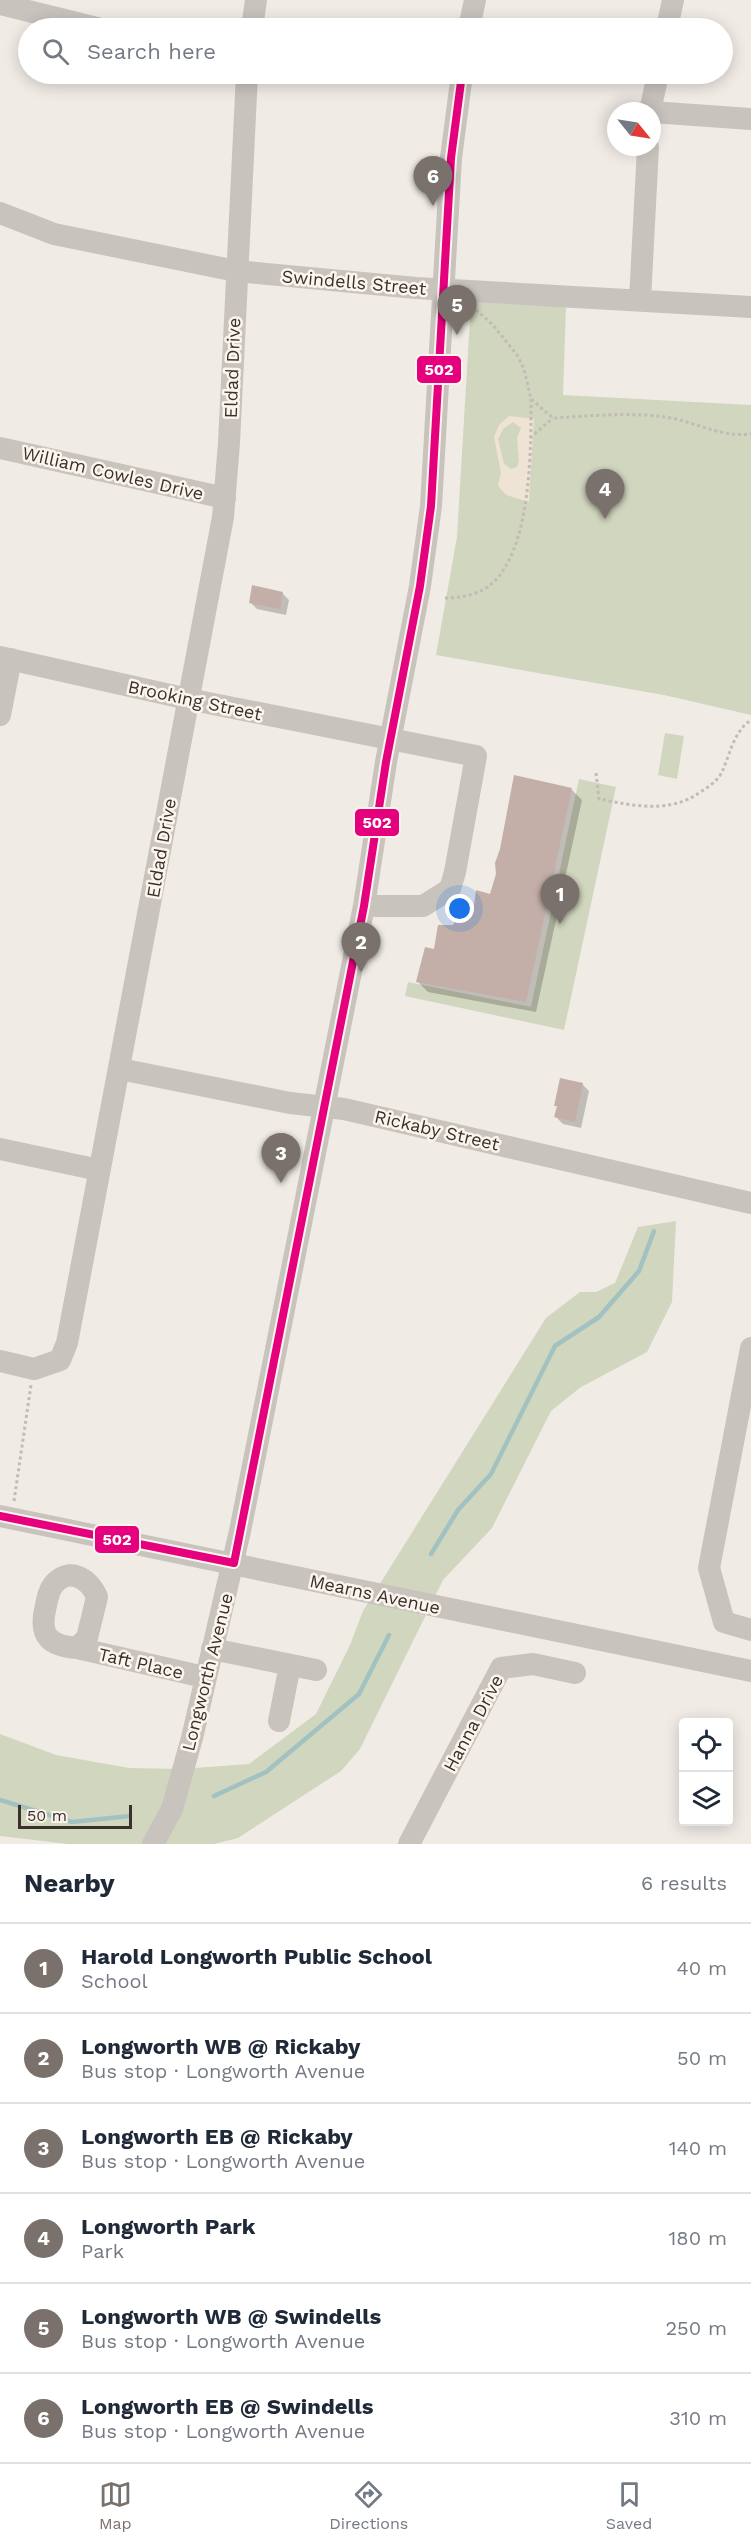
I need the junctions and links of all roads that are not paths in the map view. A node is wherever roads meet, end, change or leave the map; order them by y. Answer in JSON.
{"nodes":[{"id":1,"x":256,"y":0,"type":"edge"},
{"id":2,"x":475,"y":0,"type":"edge"},
{"id":3,"x":673,"y":0,"type":"edge"},
{"id":4,"x":0,"y":4,"type":"edge"},
{"id":5,"x":57,"y":18,"type":"edge"},
{"id":6,"x":253,"y":18,"type":"edge"},
{"id":7,"x":471,"y":18,"type":"edge"},
{"id":8,"x":669,"y":18,"type":"edge"},
{"id":9,"x":247,"y":84,"type":"edge"},
{"id":10,"x":461,"y":84,"type":"edge"},
{"id":11,"x":656,"y":84,"type":"edge"},
{"id":12,"x":653,"y":102,"type":"edge"},
{"id":13,"x":661,"y":113,"type":"edge"},
{"id":14,"x":751,"y":119,"type":"edge"},
{"id":15,"x":648,"y":156,"type":"edge"},
{"id":16,"x":0,"y":213,"type":"edge"},
{"id":17,"x":236,"y":271,"type":"junction"},
{"id":18,"x":443,"y":290,"type":"junction"},
{"id":19,"x":640,"y":300,"type":"junction"},
{"id":20,"x":751,"y":307,"type":"edge"},
{"id":21,"x":0,"y":448,"type":"edge"},
{"id":22,"x":225,"y":498,"type":"junction"},
{"id":23,"x":6,"y":658,"type":"edge"},
{"id":24,"x":188,"y":699,"type":"junction"},
{"id":25,"x":0,"y":716,"type":"edge"},
{"id":26,"x":390,"y":739,"type":"junction"},
{"id":27,"x":363,"y":906,"type":"junction"},
{"id":28,"x":120,"y":1069,"type":"junction"},
{"id":29,"x":325,"y":1106,"type":"junction"},
{"id":30,"x":0,"y":1149,"type":"edge"},
{"id":31,"x":99,"y":1170,"type":"junction"},
{"id":32,"x":751,"y":1203,"type":"edge"},
{"id":33,"x":751,"y":1348,"type":"edge"},
{"id":34,"x":0,"y":1361,"type":"edge"},
{"id":35,"x":745,"y":1418,"type":"edge"},
{"id":36,"x":5,"y":1517,"type":"edge"},
{"id":37,"x":234,"y":1563,"type":"junction"},
{"id":38,"x":751,"y":1630,"type":"edge"},
{"id":39,"x":77,"y":1648,"type":"dead end"},
{"id":40,"x":212,"y":1649,"type":"junction"},
{"id":41,"x":290,"y":1665,"type":"junction"},
{"id":42,"x":316,"y":1670,"type":"dead end"},
{"id":43,"x":751,"y":1671,"type":"edge"},
{"id":44,"x":575,"y":1673,"type":"dead end"},
{"id":45,"x":204,"y":1677,"type":"junction"},
{"id":46,"x":279,"y":1721,"type":"dead end"},
{"id":47,"x":153,"y":1844,"type":"edge"},
{"id":48,"x":408,"y":1844,"type":"edge"}],
"edges":[{"from":1,"to":6,"type":"street"},
{"from":2,"to":7,"type":"street"},
{"from":3,"to":8,"type":"street"},
{"from":4,"to":5,"type":"street"},
{"from":9,"to":17,"type":"street","name":"Eldad Drive"},
{"from":10,"to":18,"type":"street","name":"Longworth Avenue"},
{"from":11,"to":12,"type":"street"},
{"from":13,"to":14,"type":"street"},
{"from":15,"to":19,"type":"street"},
{"from":16,"to":17,"type":"street","name":"Swindells Street"},
{"from":17,"to":18,"type":"street","name":"Swindells Street"},
{"from":17,"to":22,"type":"street","name":"Eldad Drive"},
{"from":18,"to":19,"type":"street","name":"Swindells Street"},
{"from":18,"to":26,"type":"street","name":"Longworth Avenue"},
{"from":19,"to":20,"type":"street","name":"Swindells Street"},
{"from":21,"to":22,"type":"street","name":"William Cowles Drive"},
{"from":22,"to":24,"type":"street","name":"Eldad Drive"},
{"from":23,"to":24,"type":"street","name":"Brooking Street"},
{"from":23,"to":25,"type":"street"},
{"from":24,"to":26,"type":"street","name":"Brooking Street"},
{"from":24,"to":28,"type":"street","name":"Eldad Drive"},
{"from":26,"to":27,"type":"street","name":"Longworth Avenue"},
{"from":26,"to":27,"type":"street","name":"Brooking Street"},
{"from":27,"to":29,"type":"street","name":"Longworth Avenue"},
{"from":28,"to":29,"type":"street","name":"Rickaby Street"},
{"from":28,"to":31,"type":"street","name":"Eldad Drive"},
{"from":29,"to":32,"type":"street","name":"Rickaby Street"},
{"from":29,"to":37,"type":"street","name":"Longworth Avenue"},
{"from":30,"to":31,"type":"street"},
{"from":31,"to":34,"type":"street","name":"Eldad Drive"},
{"from":33,"to":35,"type":"street"},
{"from":35,"to":38,"type":"street"},
{"from":36,"to":37,"type":"street","name":"Mearns Avenue"},
{"from":37,"to":40,"type":"street","name":"Longworth Avenue"},
{"from":37,"to":43,"type":"street","name":"Mearns Avenue"},
{"from":39,"to":45,"type":"street","name":"Taft Place"},
{"from":40,"to":41,"type":"street"},
{"from":40,"to":45,"type":"street","name":"Longworth Avenue"},
{"from":41,"to":42,"type":"street"},
{"from":41,"to":46,"type":"street"},
{"from":44,"to":48,"type":"street","name":"Hanna Drive"},
{"from":45,"to":47,"type":"street","name":"Longworth Avenue"}]}
